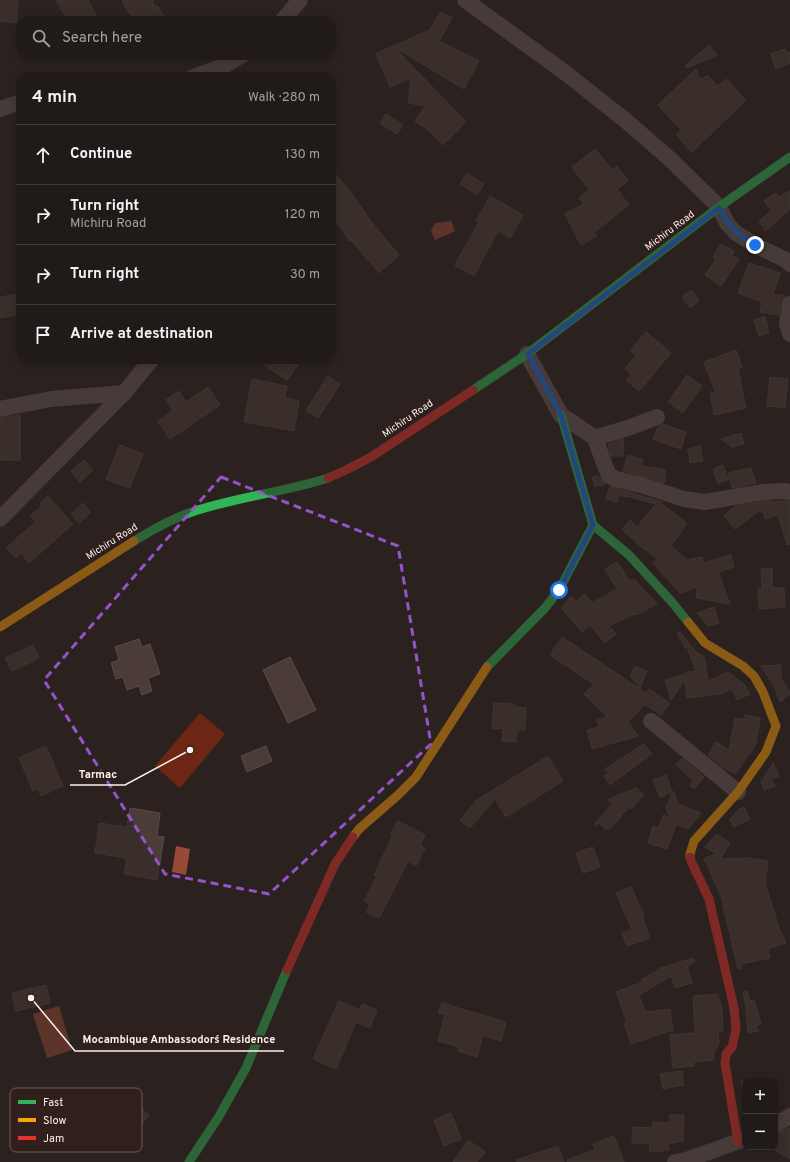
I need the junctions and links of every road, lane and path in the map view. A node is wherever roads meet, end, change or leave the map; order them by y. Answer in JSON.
{"nodes":[{"id":1,"x":300,"y":0,"type":"edge"},
{"id":2,"x":465,"y":0,"type":"edge"},
{"id":3,"x":286,"y":16,"type":"edge"},
{"id":4,"x":234,"y":60,"type":"edge"},
{"id":5,"x":207,"y":72,"type":"edge"},
{"id":6,"x":16,"y":103,"type":"edge"},
{"id":7,"x":0,"y":108,"type":"edge"},
{"id":8,"x":790,"y":158,"type":"edge"},
{"id":9,"x":719,"y":208,"type":"junction"},
{"id":10,"x":790,"y":264,"type":"edge"},
{"id":11,"x":790,"y":304,"type":"edge"},
{"id":12,"x":789,"y":327,"type":"edge"},
{"id":13,"x":528,"y":354,"type":"junction"},
{"id":14,"x":148,"y":364,"type":"edge"},
{"id":15,"x":124,"y":393,"type":"junction"},
{"id":16,"x":0,"y":409,"type":"edge"},
{"id":17,"x":561,"y":415,"type":"junction"},
{"id":18,"x":657,"y":417,"type":"dead end"},
{"id":19,"x":595,"y":438,"type":"junction"},
{"id":20,"x":790,"y":492,"type":"edge"},
{"id":21,"x":0,"y":519,"type":"edge"},
{"id":22,"x":593,"y":525,"type":"junction"},
{"id":23,"x":0,"y":627,"type":"edge"},
{"id":24,"x":651,"y":720,"type":"dead end"},
{"id":25,"x":738,"y":792,"type":"junction"},
{"id":26,"x":790,"y":1116,"type":"edge"},
{"id":27,"x":778,"y":1123,"type":"edge"},
{"id":28,"x":742,"y":1140,"type":"edge"},
{"id":29,"x":189,"y":1162,"type":"edge"},
{"id":30,"x":675,"y":1162,"type":"edge"}],
"edges":[{"from":1,"to":3,"type":"street"},
{"from":2,"to":9,"type":"street"},
{"from":4,"to":5,"type":"street"},
{"from":6,"to":7,"type":"street"},
{"from":8,"to":9,"type":"street","name":"Michiru Road"},
{"from":9,"to":10,"type":"street"},
{"from":9,"to":13,"type":"street","name":"Michiru Road"},
{"from":11,"to":12,"type":"street"},
{"from":13,"to":17,"type":"street"},
{"from":13,"to":23,"type":"street","name":"Michiru Road"},
{"from":14,"to":15,"type":"street"},
{"from":15,"to":16,"type":"street"},
{"from":15,"to":21,"type":"street"},
{"from":17,"to":19,"type":"street"},
{"from":17,"to":22,"type":"street"},
{"from":18,"to":19,"type":"street"},
{"from":19,"to":20,"type":"street"},
{"from":22,"to":25,"type":"street"},
{"from":22,"to":29,"type":"street"},
{"from":24,"to":25,"type":"street"},
{"from":25,"to":28,"type":"street"},
{"from":26,"to":27,"type":"street"},
{"from":28,"to":30,"type":"street"}]}
